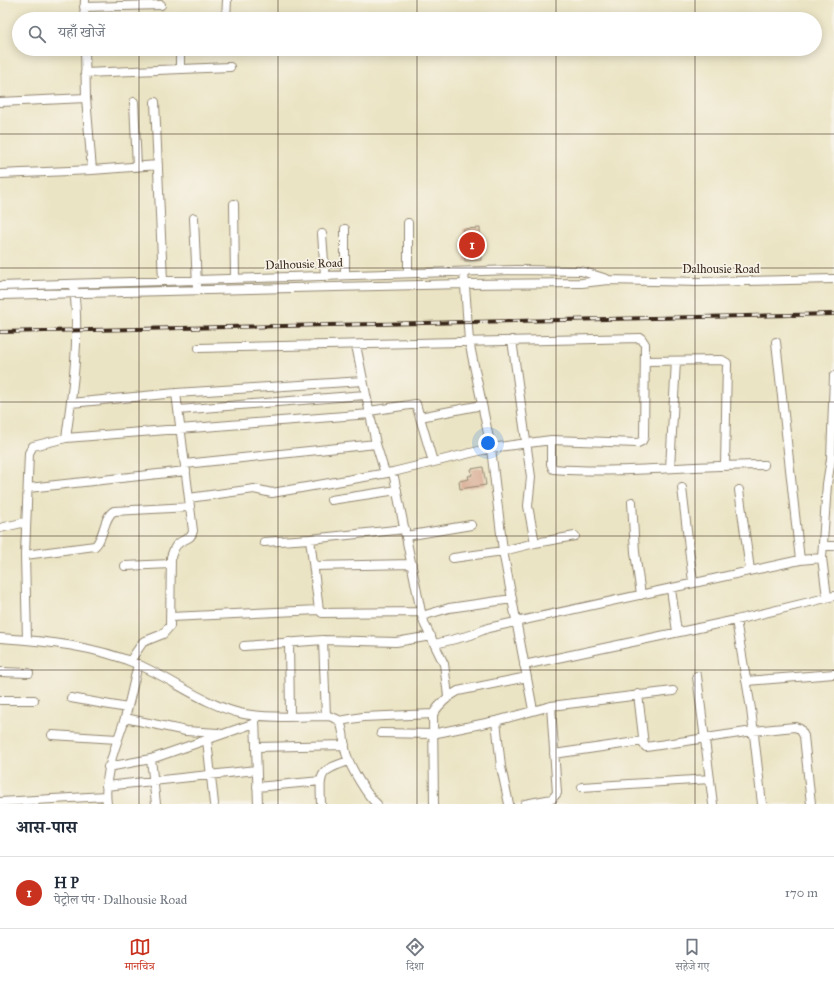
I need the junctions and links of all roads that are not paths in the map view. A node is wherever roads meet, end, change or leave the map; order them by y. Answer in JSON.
{"nodes":[{"id":1,"x":227,"y":0,"type":"edge"},
{"id":2,"x":85,"y":4,"type":"edge"},
{"id":3,"x":161,"y":5,"type":"dead end"},
{"id":4,"x":226,"y":12,"type":"edge"},
{"id":5,"x":84,"y":56,"type":"edge"},
{"id":6,"x":180,"y":56,"type":"edge"},
{"id":7,"x":230,"y":67,"type":"dead end"},
{"id":8,"x":180,"y":69,"type":"junction"},
{"id":9,"x":85,"y":73,"type":"junction"},
{"id":10,"x":86,"y":98,"type":"junction"},
{"id":11,"x":0,"y":102,"type":"edge"},
{"id":12,"x":134,"y":102,"type":"dead end"},
{"id":13,"x":155,"y":102,"type":"dead end"},
{"id":14,"x":158,"y":165,"type":"junction"},
{"id":15,"x":137,"y":167,"type":"junction"},
{"id":16,"x":92,"y":170,"type":"junction"},
{"id":17,"x":0,"y":174,"type":"edge"},
{"id":18,"x":234,"y":204,"type":"dead end"},
{"id":19,"x":194,"y":218,"type":"dead end"},
{"id":20,"x":408,"y":223,"type":"dead end"},
{"id":21,"x":345,"y":229,"type":"dead end"},
{"id":22,"x":322,"y":234,"type":"dead end"},
{"id":23,"x":464,"y":272,"type":"junction"},
{"id":24,"x":408,"y":273,"type":"junction"},
{"id":25,"x":325,"y":275,"type":"junction"},
{"id":26,"x":345,"y":275,"type":"junction"},
{"id":27,"x":235,"y":278,"type":"junction"},
{"id":28,"x":834,"y":279,"type":"edge"},
{"id":29,"x":197,"y":280,"type":"junction"},
{"id":30,"x":608,"y":280,"type":"junction"},
{"id":31,"x":163,"y":281,"type":"junction"},
{"id":32,"x":74,"y":283,"type":"junction"},
{"id":33,"x":464,"y":284,"type":"junction"},
{"id":34,"x":0,"y":286,"type":"edge"},
{"id":35,"x":198,"y":290,"type":"junction"},
{"id":36,"x":75,"y":293,"type":"junction"},
{"id":37,"x":0,"y":296,"type":"edge"},
{"id":38,"x":512,"y":340,"type":"junction"},
{"id":39,"x":469,"y":341,"type":"junction"},
{"id":40,"x":776,"y":342,"type":"dead end"},
{"id":41,"x":356,"y":345,"type":"junction"},
{"id":42,"x":199,"y":348,"type":"dead end"},
{"id":43,"x":645,"y":361,"type":"junction"},
{"id":44,"x":676,"y":361,"type":"junction"},
{"id":45,"x":834,"y":376,"type":"edge"},
{"id":46,"x":363,"y":381,"type":"junction"},
{"id":47,"x":176,"y":393,"type":"junction"},
{"id":48,"x":365,"y":395,"type":"junction"},
{"id":49,"x":71,"y":403,"type":"junction"},
{"id":50,"x":482,"y":406,"type":"junction"},
{"id":51,"x":178,"y":410,"type":"junction"},
{"id":52,"x":369,"y":413,"type":"junction"},
{"id":53,"x":420,"y":417,"type":"junction"},
{"id":54,"x":833,"y":424,"type":"edge"},
{"id":55,"x":181,"y":429,"type":"junction"},
{"id":56,"x":66,"y":438,"type":"junction"},
{"id":57,"x":551,"y":440,"type":"junction"},
{"id":58,"x":376,"y":444,"type":"junction"},
{"id":59,"x":527,"y":444,"type":"junction"},
{"id":60,"x":491,"y":448,"type":"junction"},
{"id":61,"x":432,"y":462,"type":"junction"},
{"id":62,"x":725,"y":465,"type":"junction"},
{"id":63,"x":764,"y":465,"type":"dead end"},
{"id":64,"x":185,"y":468,"type":"junction"},
{"id":65,"x":670,"y":468,"type":"junction"},
{"id":66,"x":389,"y":472,"type":"junction"},
{"id":67,"x":830,"y":484,"type":"edge"},
{"id":68,"x":28,"y":488,"type":"junction"},
{"id":69,"x":682,"y":488,"type":"dead end"},
{"id":70,"x":397,"y":490,"type":"junction"},
{"id":71,"x":739,"y":490,"type":"dead end"},
{"id":72,"x":189,"y":498,"type":"junction"},
{"id":73,"x":331,"y":500,"type":"dead end"},
{"id":74,"x":632,"y":502,"type":"dead end"},
{"id":75,"x":190,"y":507,"type":"junction"},
{"id":76,"x":26,"y":522,"type":"junction"},
{"id":77,"x":471,"y":525,"type":"dead end"},
{"id":78,"x":0,"y":528,"type":"edge"},
{"id":79,"x":405,"y":533,"type":"junction"},
{"id":80,"x":575,"y":536,"type":"dead end"},
{"id":81,"x":310,"y":539,"type":"junction"},
{"id":82,"x":264,"y":542,"type":"dead end"},
{"id":83,"x":535,"y":543,"type":"junction"},
{"id":84,"x":823,"y":546,"type":"junction"},
{"id":85,"x":834,"y":546,"type":"edge"},
{"id":86,"x":503,"y":551,"type":"junction"},
{"id":87,"x":25,"y":555,"type":"junction"},
{"id":88,"x":453,"y":558,"type":"dead end"},
{"id":89,"x":822,"y":558,"type":"junction"},
{"id":90,"x":800,"y":560,"type":"junction"},
{"id":91,"x":171,"y":564,"type":"junction"},
{"id":92,"x":412,"y":564,"type":"junction"},
{"id":93,"x":125,"y":566,"type":"dead end"},
{"id":94,"x":314,"y":566,"type":"junction"},
{"id":95,"x":750,"y":570,"type":"junction"},
{"id":96,"x":693,"y":582,"type":"junction"},
{"id":97,"x":671,"y":589,"type":"junction"},
{"id":98,"x":640,"y":595,"type":"junction"},
{"id":99,"x":830,"y":597,"type":"edge"},
{"id":100,"x":512,"y":599,"type":"junction"},
{"id":101,"x":319,"y":610,"type":"junction"},
{"id":102,"x":422,"y":614,"type":"junction"},
{"id":103,"x":171,"y":617,"type":"junction"},
{"id":104,"x":736,"y":620,"type":"junction"},
{"id":105,"x":516,"y":622,"type":"junction"},
{"id":106,"x":677,"y":632,"type":"junction"},
{"id":107,"x":0,"y":638,"type":"edge"},
{"id":108,"x":27,"y":640,"type":"junction"},
{"id":109,"x":323,"y":640,"type":"junction"},
{"id":110,"x":433,"y":640,"type":"junction"},
{"id":111,"x":289,"y":642,"type":"junction"},
{"id":112,"x":244,"y":646,"type":"dead end"},
{"id":113,"x":134,"y":663,"type":"junction"},
{"id":114,"x":524,"y":664,"type":"junction"},
{"id":115,"x":0,"y":672,"type":"edge"},
{"id":116,"x":29,"y":673,"type":"dead end"},
{"id":117,"x":834,"y":674,"type":"edge"},
{"id":118,"x":697,"y":676,"type":"dead end"},
{"id":119,"x":527,"y":677,"type":"junction"},
{"id":120,"x":746,"y":681,"type":"junction"},
{"id":121,"x":673,"y":690,"type":"dead end"},
{"id":122,"x":638,"y":694,"type":"junction"},
{"id":123,"x":448,"y":696,"type":"junction"},
{"id":124,"x":71,"y":698,"type":"dead end"},
{"id":125,"x":0,"y":700,"type":"edge"},
{"id":126,"x":34,"y":700,"type":"dead end"},
{"id":127,"x":551,"y":706,"type":"junction"},
{"id":128,"x":127,"y":708,"type":"junction"},
{"id":129,"x":534,"y":710,"type":"junction"},
{"id":130,"x":433,"y":714,"type":"junction"},
{"id":131,"x":290,"y":716,"type":"junction"},
{"id":132,"x":326,"y":716,"type":"junction"},
{"id":133,"x":124,"y":718,"type":"junction"},
{"id":134,"x":255,"y":719,"type":"junction"},
{"id":135,"x":339,"y":721,"type":"junction"},
{"id":136,"x":496,"y":721,"type":"junction"},
{"id":137,"x":753,"y":731,"type":"junction"},
{"id":138,"x":381,"y":733,"type":"dead end"},
{"id":139,"x":224,"y":734,"type":"junction"},
{"id":140,"x":432,"y":734,"type":"junction"},
{"id":141,"x":52,"y":735,"type":"dead end"},
{"id":142,"x":117,"y":739,"type":"junction"},
{"id":143,"x":704,"y":739,"type":"junction"},
{"id":144,"x":207,"y":740,"type":"junction"},
{"id":145,"x":643,"y":741,"type":"junction"},
{"id":146,"x":345,"y":745,"type":"junction"},
{"id":147,"x":257,"y":747,"type":"junction"},
{"id":148,"x":554,"y":754,"type":"junction"},
{"id":149,"x":151,"y":759,"type":"junction"},
{"id":150,"x":349,"y":761,"type":"junction"},
{"id":151,"x":108,"y":767,"type":"junction"},
{"id":152,"x":256,"y":770,"type":"junction"},
{"id":153,"x":211,"y":776,"type":"junction"},
{"id":154,"x":710,"y":779,"type":"junction"},
{"id":155,"x":153,"y":781,"type":"junction"},
{"id":156,"x":321,"y":782,"type":"junction"},
{"id":157,"x":106,"y":786,"type":"junction"},
{"id":158,"x":257,"y":786,"type":"junction"},
{"id":159,"x":582,"y":787,"type":"dead end"},
{"id":160,"x":106,"y":800,"type":"edge"},
{"id":161,"x":0,"y":802,"type":"edge"},
{"id":162,"x":156,"y":804,"type":"edge"},
{"id":163,"x":214,"y":804,"type":"edge"},
{"id":164,"x":258,"y":804,"type":"edge"},
{"id":165,"x":321,"y":804,"type":"edge"},
{"id":166,"x":377,"y":804,"type":"edge"},
{"id":167,"x":434,"y":804,"type":"edge"},
{"id":168,"x":509,"y":804,"type":"edge"},
{"id":169,"x":525,"y":804,"type":"edge"},
{"id":170,"x":713,"y":804,"type":"edge"},
{"id":171,"x":762,"y":804,"type":"edge"},
{"id":172,"x":811,"y":804,"type":"edge"}],
"edges":[{"from":1,"to":4,"type":"street"},
{"from":2,"to":3,"type":"street"},
{"from":5,"to":9,"type":"street"},
{"from":6,"to":8,"type":"street"},
{"from":7,"to":8,"type":"street"},
{"from":8,"to":9,"type":"street"},
{"from":9,"to":10,"type":"street"},
{"from":10,"to":11,"type":"street"},
{"from":10,"to":16,"type":"street"},
{"from":12,"to":15,"type":"street"},
{"from":13,"to":14,"type":"street"},
{"from":14,"to":15,"type":"street"},
{"from":14,"to":31,"type":"street"},
{"from":15,"to":16,"type":"street"},
{"from":16,"to":17,"type":"street"},
{"from":18,"to":27,"type":"street"},
{"from":19,"to":29,"type":"street"},
{"from":20,"to":24,"type":"street"},
{"from":21,"to":26,"type":"street"},
{"from":22,"to":25,"type":"street"},
{"from":23,"to":24,"type":"street","name":"Dalhousie Road"},
{"from":23,"to":30,"type":"street","name":"Dalhousie Road"},
{"from":23,"to":33,"type":"street"},
{"from":24,"to":26,"type":"street","name":"Dalhousie Road"},
{"from":25,"to":26,"type":"street","name":"Dalhousie Road"},
{"from":25,"to":27,"type":"street","name":"Dalhousie Road"},
{"from":27,"to":29,"type":"street","name":"Dalhousie Road"},
{"from":28,"to":30,"type":"street","name":"Dalhousie Road"},
{"from":29,"to":31,"type":"street","name":"Dalhousie Road"},
{"from":29,"to":35,"type":"street"},
{"from":30,"to":33,"type":"street","name":"Dalhousie Road"},
{"from":31,"to":32,"type":"street","name":"Dalhousie Road"},
{"from":32,"to":34,"type":"street","name":"Dalhousie Road"},
{"from":32,"to":36,"type":"street"},
{"from":33,"to":35,"type":"street","name":"Dalhousie Road"},
{"from":33,"to":39,"type":"street"},
{"from":35,"to":36,"type":"street","name":"Dalhousie Road"},
{"from":36,"to":37,"type":"street","name":"Dalhousie Road"},
{"from":36,"to":49,"type":"street"},
{"from":38,"to":39,"type":"street"},
{"from":38,"to":43,"type":"street"},
{"from":38,"to":59,"type":"street"},
{"from":39,"to":41,"type":"street"},
{"from":39,"to":50,"type":"street"},
{"from":40,"to":90,"type":"street"},
{"from":41,"to":42,"type":"street"},
{"from":41,"to":46,"type":"street"},
{"from":43,"to":44,"type":"street"},
{"from":43,"to":57,"type":"street"},
{"from":44,"to":62,"type":"street"},
{"from":44,"to":65,"type":"street"},
{"from":45,"to":54,"type":"street"},
{"from":46,"to":47,"type":"street"},
{"from":46,"to":48,"type":"street"},
{"from":47,"to":49,"type":"street"},
{"from":47,"to":51,"type":"street"},
{"from":48,"to":51,"type":"street"},
{"from":48,"to":52,"type":"street"},
{"from":49,"to":56,"type":"street"},
{"from":50,"to":53,"type":"street"},
{"from":50,"to":60,"type":"street"},
{"from":51,"to":55,"type":"street"},
{"from":52,"to":53,"type":"street"},
{"from":52,"to":55,"type":"street"},
{"from":52,"to":58,"type":"street"},
{"from":53,"to":61,"type":"street"},
{"from":54,"to":67,"type":"street"},
{"from":55,"to":56,"type":"street"},
{"from":55,"to":64,"type":"street"},
{"from":56,"to":68,"type":"street"},
{"from":57,"to":59,"type":"street"},
{"from":57,"to":65,"type":"street"},
{"from":58,"to":64,"type":"street"},
{"from":58,"to":66,"type":"street"},
{"from":59,"to":60,"type":"street"},
{"from":59,"to":83,"type":"street"},
{"from":60,"to":61,"type":"street"},
{"from":60,"to":86,"type":"street"},
{"from":61,"to":66,"type":"street"},
{"from":62,"to":63,"type":"street"},
{"from":62,"to":65,"type":"street"},
{"from":64,"to":68,"type":"street"},
{"from":64,"to":72,"type":"street"},
{"from":66,"to":70,"type":"street"},
{"from":66,"to":72,"type":"street"},
{"from":67,"to":84,"type":"street"},
{"from":68,"to":76,"type":"street"},
{"from":69,"to":96,"type":"street"},
{"from":70,"to":73,"type":"street"},
{"from":70,"to":79,"type":"street"},
{"from":71,"to":95,"type":"street"},
{"from":72,"to":75,"type":"street"},
{"from":74,"to":98,"type":"street"},
{"from":75,"to":87,"type":"street"},
{"from":75,"to":91,"type":"street"},
{"from":76,"to":78,"type":"street"},
{"from":76,"to":87,"type":"street"},
{"from":77,"to":79,"type":"street"},
{"from":79,"to":81,"type":"street"},
{"from":79,"to":92,"type":"street"},
{"from":80,"to":83,"type":"street"},
{"from":81,"to":82,"type":"street"},
{"from":81,"to":94,"type":"street"},
{"from":83,"to":86,"type":"street"},
{"from":84,"to":85,"type":"street"},
{"from":84,"to":89,"type":"street"},
{"from":86,"to":88,"type":"street"},
{"from":86,"to":100,"type":"street"},
{"from":87,"to":108,"type":"street"},
{"from":89,"to":90,"type":"street"},
{"from":89,"to":99,"type":"street"},
{"from":90,"to":95,"type":"street"},
{"from":91,"to":93,"type":"street"},
{"from":91,"to":103,"type":"street"},
{"from":92,"to":94,"type":"street"},
{"from":92,"to":102,"type":"street"},
{"from":94,"to":101,"type":"street"},
{"from":95,"to":96,"type":"street"},
{"from":96,"to":97,"type":"street"},
{"from":97,"to":98,"type":"street"},
{"from":97,"to":106,"type":"street"},
{"from":98,"to":105,"type":"street"},
{"from":99,"to":104,"type":"street"},
{"from":100,"to":102,"type":"street"},
{"from":100,"to":105,"type":"street"},
{"from":101,"to":102,"type":"street"},
{"from":101,"to":103,"type":"street"},
{"from":102,"to":110,"type":"street"},
{"from":103,"to":113,"type":"street"},
{"from":104,"to":106,"type":"street"},
{"from":104,"to":120,"type":"street"},
{"from":105,"to":110,"type":"street"},
{"from":105,"to":114,"type":"street"},
{"from":106,"to":114,"type":"street"},
{"from":107,"to":108,"type":"street"},
{"from":108,"to":113,"type":"street"},
{"from":109,"to":110,"type":"street"},
{"from":109,"to":111,"type":"street"},
{"from":109,"to":132,"type":"street"},
{"from":110,"to":123,"type":"street"},
{"from":111,"to":112,"type":"street"},
{"from":111,"to":131,"type":"street"},
{"from":113,"to":128,"type":"street"},
{"from":113,"to":134,"type":"street"},
{"from":114,"to":119,"type":"street"},
{"from":115,"to":116,"type":"street"},
{"from":117,"to":120,"type":"street"},
{"from":118,"to":143,"type":"street"},
{"from":119,"to":123,"type":"street"},
{"from":119,"to":129,"type":"street"},
{"from":120,"to":137,"type":"street"},
{"from":121,"to":122,"type":"street"},
{"from":122,"to":127,"type":"street"},
{"from":122,"to":145,"type":"street"},
{"from":123,"to":130,"type":"street"},
{"from":124,"to":128,"type":"street"},
{"from":125,"to":126,"type":"street"},
{"from":127,"to":129,"type":"street"},
{"from":127,"to":148,"type":"street"},
{"from":128,"to":133,"type":"street"},
{"from":129,"to":136,"type":"street"},
{"from":130,"to":135,"type":"street"},
{"from":130,"to":140,"type":"street"},
{"from":131,"to":132,"type":"street"},
{"from":131,"to":134,"type":"street"},
{"from":132,"to":135,"type":"street"},
{"from":133,"to":139,"type":"street"},
{"from":133,"to":142,"type":"street"},
{"from":134,"to":139,"type":"street"},
{"from":134,"to":147,"type":"street"},
{"from":135,"to":146,"type":"street"},
{"from":136,"to":140,"type":"street"},
{"from":136,"to":168,"type":"street"},
{"from":137,"to":143,"type":"street"},
{"from":137,"to":171,"type":"street"},
{"from":137,"to":172,"type":"street"},
{"from":138,"to":140,"type":"street"},
{"from":139,"to":144,"type":"street"},
{"from":140,"to":167,"type":"street"},
{"from":141,"to":142,"type":"street"},
{"from":142,"to":151,"type":"street"},
{"from":143,"to":145,"type":"street"},
{"from":143,"to":154,"type":"street"},
{"from":144,"to":149,"type":"street"},
{"from":144,"to":153,"type":"street"},
{"from":145,"to":148,"type":"street"},
{"from":146,"to":147,"type":"street"},
{"from":146,"to":150,"type":"street"},
{"from":147,"to":152,"type":"street"},
{"from":148,"to":169,"type":"street"},
{"from":149,"to":151,"type":"street"},
{"from":149,"to":155,"type":"street"},
{"from":150,"to":156,"type":"street"},
{"from":150,"to":166,"type":"street"},
{"from":151,"to":157,"type":"street"},
{"from":152,"to":153,"type":"street"},
{"from":152,"to":158,"type":"street"},
{"from":153,"to":155,"type":"street"},
{"from":153,"to":163,"type":"street"},
{"from":154,"to":159,"type":"street"},
{"from":154,"to":170,"type":"street"},
{"from":155,"to":157,"type":"street"},
{"from":155,"to":162,"type":"street"},
{"from":156,"to":158,"type":"street"},
{"from":156,"to":165,"type":"street"},
{"from":157,"to":160,"type":"street"},
{"from":158,"to":164,"type":"street"},
{"from":160,"to":161,"type":"street"}]}
